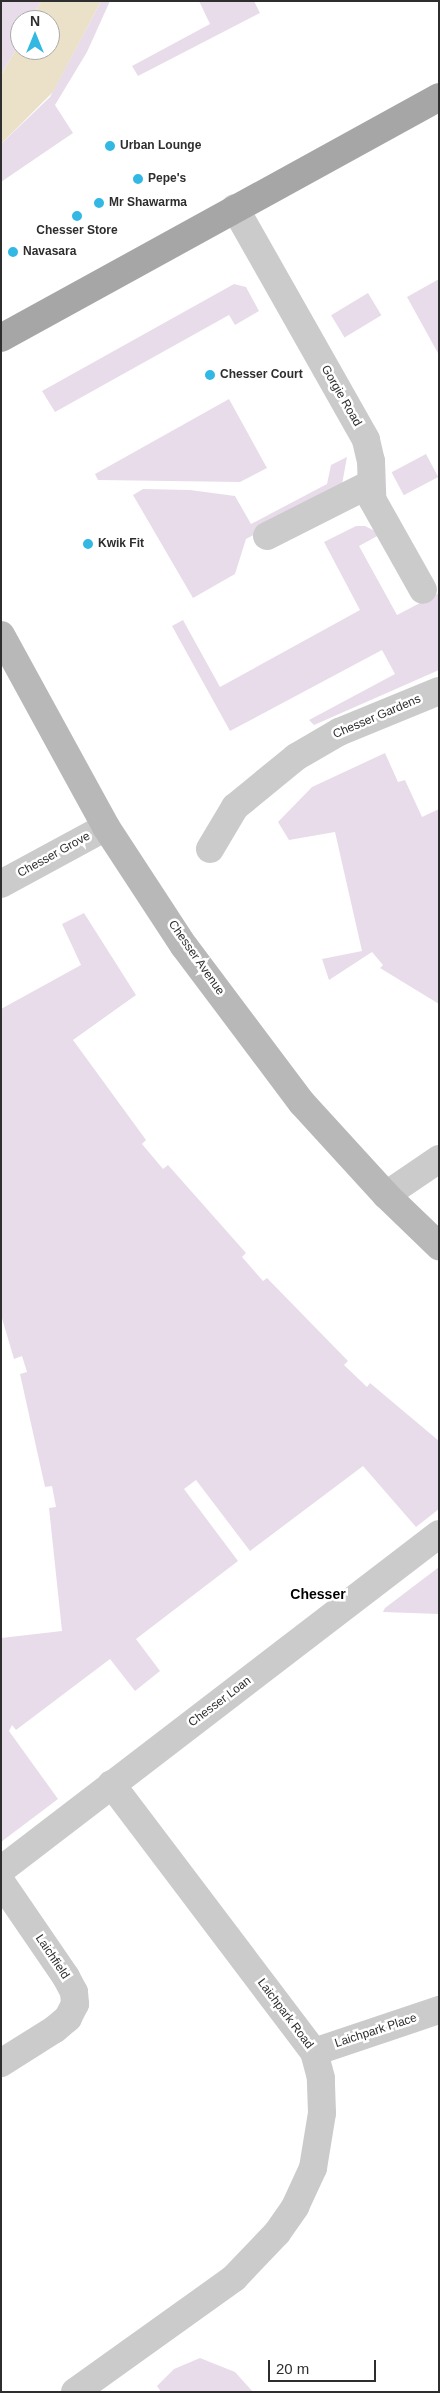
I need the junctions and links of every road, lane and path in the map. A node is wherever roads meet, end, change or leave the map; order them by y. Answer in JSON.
{"nodes":[{"id":1,"x":439,"y":97,"type":"edge"},
{"id":2,"x":235,"y":208,"type":"junction"},
{"id":3,"x":1,"y":338,"type":"edge"},
{"id":4,"x":370,"y":484,"type":"junction"},
{"id":5,"x":267,"y":536,"type":"dead end"},
{"id":6,"x":423,"y":590,"type":"dead end"},
{"id":7,"x":1,"y":635,"type":"edge"},
{"id":8,"x":439,"y":691,"type":"edge"},
{"id":9,"x":106,"y":827,"type":"junction"},
{"id":10,"x":210,"y":848,"type":"dead end"},
{"id":11,"x":1,"y":884,"type":"edge"},
{"id":12,"x":439,"y":1159,"type":"edge"},
{"id":13,"x":386,"y":1195,"type":"junction"},
{"id":14,"x":439,"y":1246,"type":"edge"},
{"id":15,"x":439,"y":1534,"type":"edge"},
{"id":16,"x":111,"y":1784,"type":"junction"},
{"id":17,"x":1,"y":1870,"type":"edge"},
{"id":18,"x":1,"y":1882,"type":"edge"},
{"id":19,"x":439,"y":2010,"type":"edge"},
{"id":20,"x":314,"y":2052,"type":"junction"},
{"id":21,"x":1,"y":2063,"type":"edge"},
{"id":22,"x":75,"y":2392,"type":"edge"}],
"edges":[{"from":1,"to":2,"type":"main road"},
{"from":2,"to":3,"type":"main road"},
{"from":2,"to":4,"type":"street","name":"Gorgie Road"},
{"from":4,"to":5,"type":"street"},
{"from":4,"to":6,"type":"street","name":"Gorgie Road"},
{"from":7,"to":9,"type":"street","name":"Chesser Avenue"},
{"from":8,"to":10,"type":"street","name":"Chesser Gardens"},
{"from":9,"to":11,"type":"street","name":"Chesser Grove"},
{"from":9,"to":13,"type":"street","name":"Chesser Avenue"},
{"from":12,"to":13,"type":"street"},
{"from":13,"to":14,"type":"street","name":"Chesser Avenue"},
{"from":15,"to":16,"type":"street","name":"Chesser Loan"},
{"from":16,"to":17,"type":"street","name":"Chesser Loan"},
{"from":16,"to":20,"type":"street","name":"Laichpark Road"},
{"from":18,"to":21,"type":"street","name":"Laichfield"},
{"from":19,"to":20,"type":"street","name":"Laichpark Place"},
{"from":20,"to":22,"type":"street","name":"Laichpark Road"}]}
